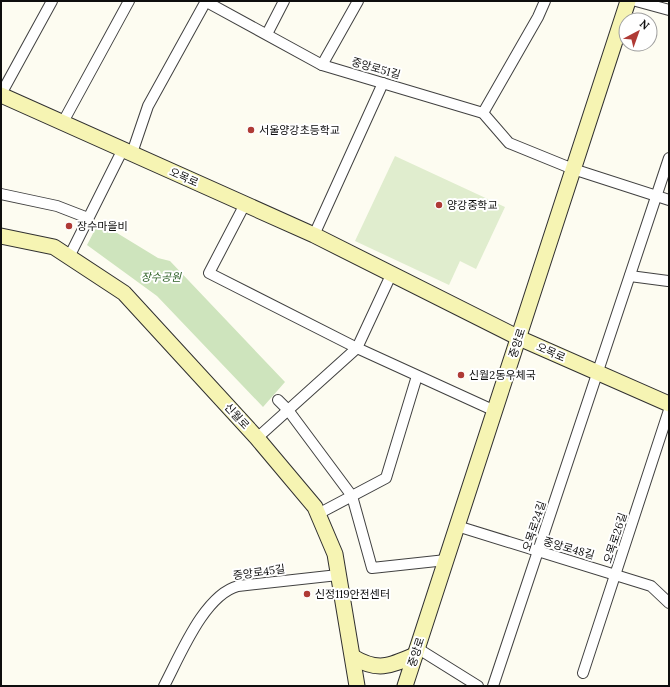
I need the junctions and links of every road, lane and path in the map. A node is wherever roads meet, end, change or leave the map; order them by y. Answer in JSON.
{"nodes":[{"id":1,"x":52,"y":1,"type":"edge"},
{"id":2,"x":129,"y":1,"type":"edge"},
{"id":3,"x":205,"y":1,"type":"edge"},
{"id":4,"x":284,"y":1,"type":"edge"},
{"id":5,"x":358,"y":1,"type":"edge"},
{"id":6,"x":545,"y":1,"type":"edge"},
{"id":7,"x":628,"y":1,"type":"edge"},
{"id":8,"x":636,"y":1,"type":"edge"},
{"id":9,"x":669,"y":10,"type":"edge"},
{"id":10,"x":267,"y":34,"type":"junction"},
{"id":11,"x":322,"y":65,"type":"junction"},
{"id":12,"x":383,"y":83,"type":"junction"},
{"id":13,"x":1,"y":94,"type":"edge"},
{"id":14,"x":483,"y":113,"type":"junction"},
{"id":15,"x":63,"y":122,"type":"junction"},
{"id":16,"x":127,"y":151,"type":"junction"},
{"id":17,"x":669,"y":158,"type":"edge"},
{"id":18,"x":574,"y":169,"type":"junction"},
{"id":19,"x":1,"y":194,"type":"edge"},
{"id":20,"x":656,"y":196,"type":"junction"},
{"id":21,"x":669,"y":200,"type":"edge"},
{"id":22,"x":245,"y":204,"type":"junction"},
{"id":23,"x":88,"y":218,"type":"junction"},
{"id":24,"x":314,"y":235,"type":"junction"},
{"id":25,"x":1,"y":236,"type":"edge"},
{"id":26,"x":69,"y":257,"type":"junction"},
{"id":27,"x":391,"y":275,"type":"junction"},
{"id":28,"x":630,"y":276,"type":"junction"},
{"id":29,"x":668,"y":281,"type":"dead end"},
{"id":30,"x":519,"y":338,"type":"junction"},
{"id":31,"x":357,"y":348,"type":"junction"},
{"id":32,"x":596,"y":372,"type":"junction"},
{"id":33,"x":417,"y":376,"type":"junction"},
{"id":34,"x":278,"y":400,"type":"dead end"},
{"id":35,"x":669,"y":404,"type":"edge"},
{"id":36,"x":288,"y":410,"type":"junction"},
{"id":37,"x":669,"y":410,"type":"edge"},
{"id":38,"x":494,"y":412,"type":"junction"},
{"id":39,"x":257,"y":438,"type":"junction"},
{"id":40,"x":352,"y":496,"type":"junction"},
{"id":41,"x":318,"y":514,"type":"junction"},
{"id":42,"x":457,"y":526,"type":"junction"},
{"id":43,"x":538,"y":552,"type":"junction"},
{"id":44,"x":446,"y":560,"type":"junction"},
{"id":45,"x":338,"y":575,"type":"junction"},
{"id":46,"x":616,"y":575,"type":"junction"},
{"id":47,"x":669,"y":603,"type":"edge"},
{"id":48,"x":416,"y":652,"type":"junction"},
{"id":49,"x":353,"y":657,"type":"junction"},
{"id":50,"x":583,"y":673,"type":"dead end"},
{"id":51,"x":164,"y":686,"type":"edge"},
{"id":52,"x":357,"y":686,"type":"edge"},
{"id":53,"x":405,"y":686,"type":"edge"},
{"id":54,"x":478,"y":686,"type":"edge"},
{"id":55,"x":493,"y":686,"type":"edge"}],
"edges":[{"from":1,"to":13,"type":"street"},
{"from":2,"to":15,"type":"street"},
{"from":3,"to":10,"type":"street","name":"중앙로51길"},
{"from":3,"to":16,"type":"street"},
{"from":4,"to":10,"type":"street"},
{"from":5,"to":11,"type":"street"},
{"from":6,"to":14,"type":"street"},
{"from":7,"to":18,"type":"main road","name":"중앙로"},
{"from":8,"to":9,"type":"street"},
{"from":10,"to":11,"type":"street","name":"중앙로51길"},
{"from":11,"to":12,"type":"street","name":"중앙로51길"},
{"from":12,"to":14,"type":"street","name":"중앙로51길"},
{"from":12,"to":24,"type":"street"},
{"from":13,"to":15,"type":"main road","name":"오목로"},
{"from":14,"to":18,"type":"street"},
{"from":15,"to":16,"type":"main road","name":"오목로"},
{"from":16,"to":22,"type":"main road","name":"오목로"},
{"from":16,"to":23,"type":"street"},
{"from":17,"to":20,"type":"street","name":"오목로24길"},
{"from":18,"to":20,"type":"street"},
{"from":18,"to":30,"type":"main road","name":"중앙로"},
{"from":19,"to":23,"type":"street"},
{"from":20,"to":21,"type":"street"},
{"from":20,"to":28,"type":"street","name":"오목로24길"},
{"from":22,"to":24,"type":"main road","name":"오목로"},
{"from":22,"to":31,"type":"street"},
{"from":23,"to":26,"type":"street"},
{"from":24,"to":27,"type":"main road","name":"오목로"},
{"from":25,"to":26,"type":"main road","name":"신월로"},
{"from":26,"to":39,"type":"main road","name":"신월로"},
{"from":27,"to":30,"type":"main road","name":"오목로"},
{"from":27,"to":31,"type":"street"},
{"from":28,"to":29,"type":"street"},
{"from":28,"to":32,"type":"street","name":"오목로24길"},
{"from":30,"to":32,"type":"main road","name":"오목로"},
{"from":30,"to":38,"type":"main road","name":"중앙로"},
{"from":31,"to":33,"type":"street"},
{"from":31,"to":36,"type":"street"},
{"from":32,"to":35,"type":"main road","name":"오목로"},
{"from":32,"to":43,"type":"street","name":"오목로24길"},
{"from":33,"to":38,"type":"street"},
{"from":33,"to":40,"type":"street"},
{"from":34,"to":36,"type":"street"},
{"from":36,"to":39,"type":"street"},
{"from":36,"to":40,"type":"street"},
{"from":37,"to":46,"type":"street","name":"오목로26길"},
{"from":38,"to":42,"type":"main road","name":"중앙로"},
{"from":39,"to":41,"type":"main road","name":"신월로"},
{"from":40,"to":41,"type":"street"},
{"from":40,"to":44,"type":"street"},
{"from":41,"to":45,"type":"main road","name":"신월로"},
{"from":42,"to":43,"type":"street","name":"중앙로48길"},
{"from":42,"to":44,"type":"main road","name":"중앙로"},
{"from":43,"to":46,"type":"street","name":"중앙로48길"},
{"from":43,"to":55,"type":"street","name":"오목로24길"},
{"from":44,"to":48,"type":"main road","name":"중앙로"},
{"from":45,"to":49,"type":"main road","name":"신월로"},
{"from":45,"to":51,"type":"street","name":"중앙로45길"},
{"from":46,"to":47,"type":"street","name":"중앙로48길"},
{"from":46,"to":50,"type":"street","name":"오목로26길"},
{"from":48,"to":49,"type":"main road"},
{"from":48,"to":53,"type":"main road","name":"중앙로"},
{"from":48,"to":54,"type":"street"},
{"from":49,"to":52,"type":"main road","name":"신월로"}]}
